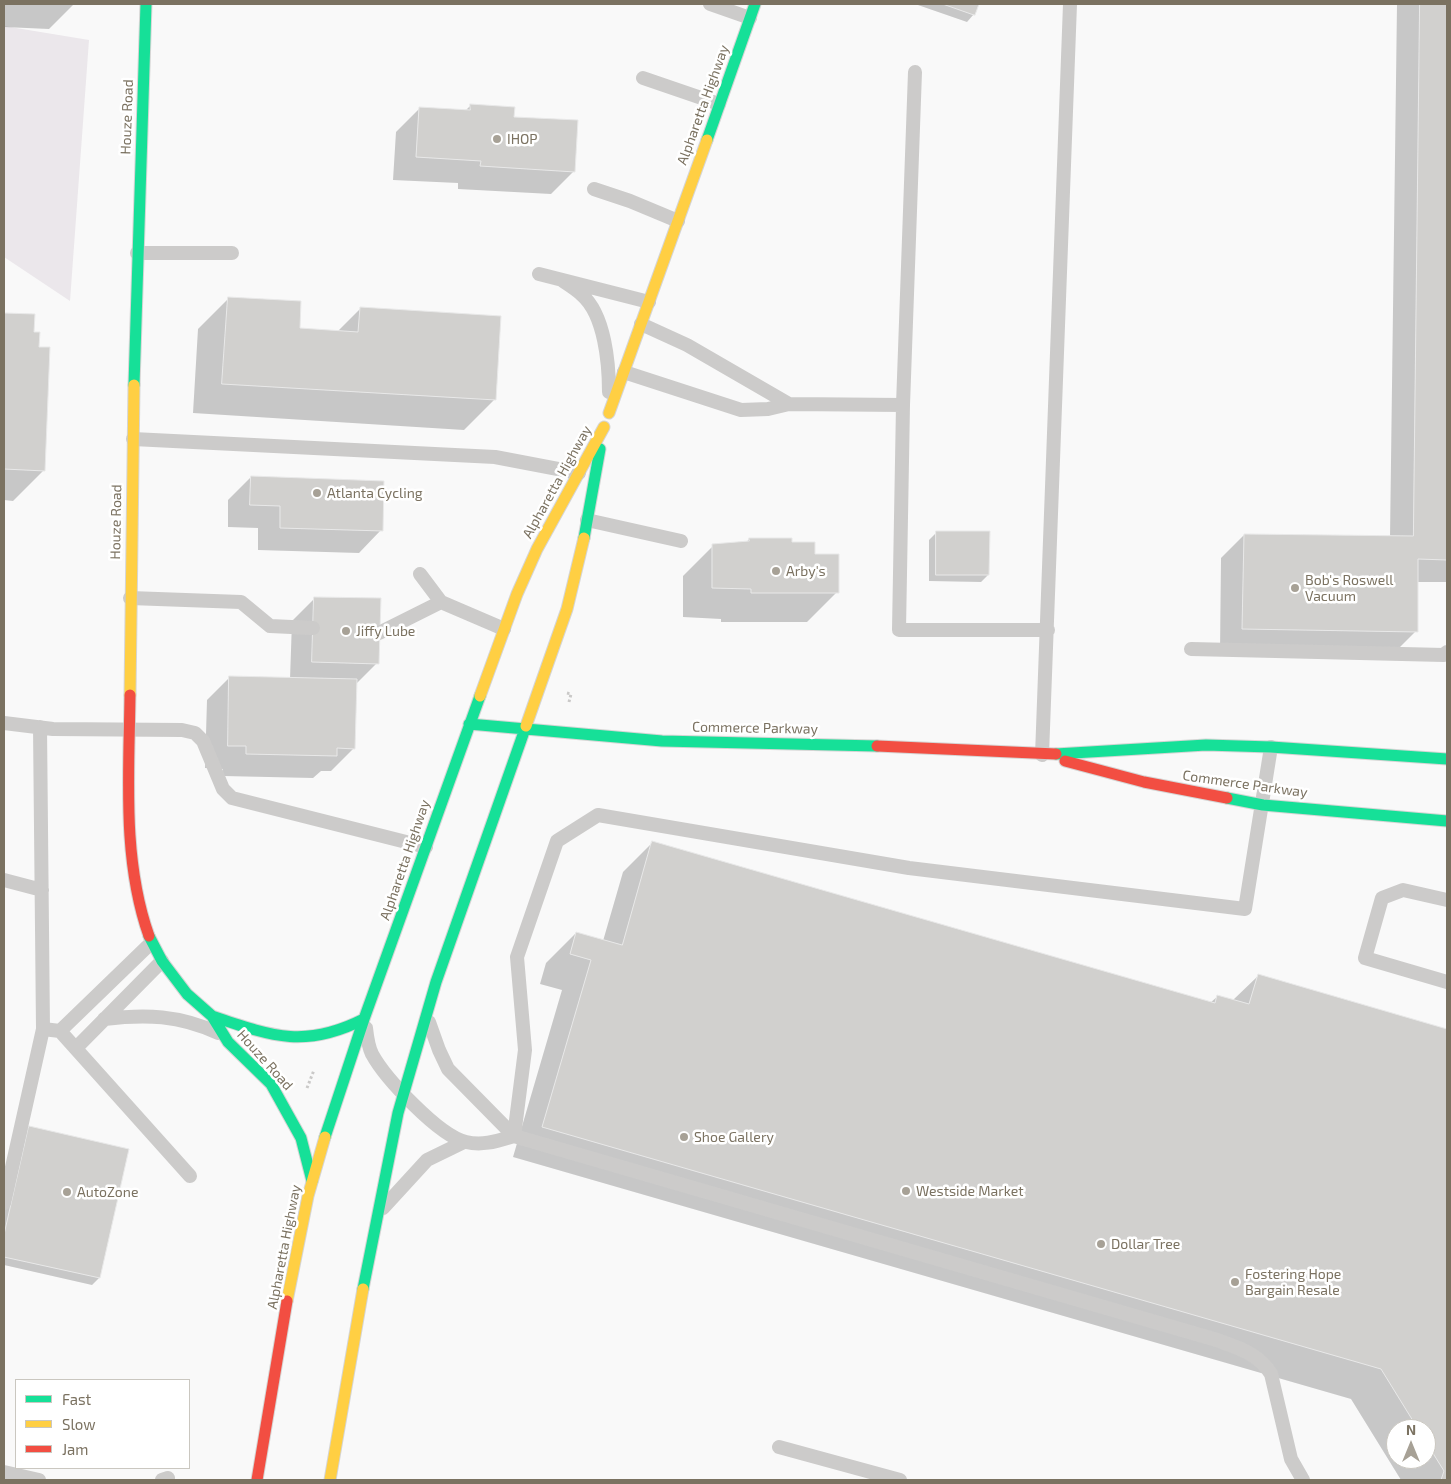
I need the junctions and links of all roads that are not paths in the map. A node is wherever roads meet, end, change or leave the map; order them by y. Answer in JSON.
{"nodes":[{"id":1,"x":146,"y":4,"type":"edge"},
{"id":2,"x":710,"y":4,"type":"edge"},
{"id":3,"x":755,"y":4,"type":"edge"},
{"id":4,"x":1070,"y":4,"type":"edge"},
{"id":5,"x":750,"y":18,"type":"junction"},
{"id":6,"x":915,"y":72,"type":"dead end"},
{"id":7,"x":642,"y":78,"type":"dead end"},
{"id":8,"x":719,"y":104,"type":"junction"},
{"id":9,"x":594,"y":190,"type":"dead end"},
{"id":10,"x":678,"y":221,"type":"junction"},
{"id":11,"x":137,"y":253,"type":"junction"},
{"id":12,"x":232,"y":253,"type":"dead end"},
{"id":13,"x":540,"y":274,"type":"dead end"},
{"id":14,"x":563,"y":281,"type":"junction"},
{"id":15,"x":649,"y":302,"type":"junction"},
{"id":16,"x":641,"y":324,"type":"junction"},
{"id":17,"x":624,"y":372,"type":"junction"},
{"id":18,"x":789,"y":404,"type":"junction"},
{"id":19,"x":903,"y":405,"type":"junction"},
{"id":20,"x":609,"y":413,"type":"joint"},
{"id":21,"x":133,"y":440,"type":"junction"},
{"id":22,"x":579,"y":473,"type":"junction"},
{"id":23,"x":587,"y":520,"type":"junction"},
{"id":24,"x":681,"y":541,"type":"dead end"},
{"id":25,"x":420,"y":574,"type":"dead end"},
{"id":26,"x":130,"y":598,"type":"junction"},
{"id":27,"x":441,"y":602,"type":"junction"},
{"id":28,"x":313,"y":628,"type":"dead end"},
{"id":29,"x":504,"y":629,"type":"junction"},
{"id":30,"x":1048,"y":630,"type":"junction"},
{"id":31,"x":379,"y":633,"type":"dead end"},
{"id":32,"x":1191,"y":649,"type":"dead end"},
{"id":33,"x":1447,"y":652,"type":"edge"},
{"id":34,"x":4,"y":723,"type":"edge"},
{"id":35,"x":469,"y":724,"type":"junction"},
{"id":36,"x":40,"y":727,"type":"junction"},
{"id":37,"x":523,"y":729,"type":"junction"},
{"id":38,"x":129,"y":730,"type":"junction"},
{"id":39,"x":1271,"y":747,"type":"junction"},
{"id":40,"x":1042,"y":754,"type":"junction"},
{"id":41,"x":1447,"y":759,"type":"edge"},
{"id":42,"x":1263,"y":805,"type":"junction"},
{"id":43,"x":1447,"y":821,"type":"edge"},
{"id":44,"x":426,"y":847,"type":"junction"},
{"id":45,"x":4,"y":880,"type":"edge"},
{"id":46,"x":42,"y":890,"type":"junction"},
{"id":47,"x":1447,"y":900,"type":"edge"},
{"id":48,"x":151,"y":943,"type":"junction"},
{"id":49,"x":162,"y":961,"type":"junction"},
{"id":50,"x":1447,"y":982,"type":"edge"},
{"id":51,"x":426,"y":1012,"type":"junction"},
{"id":52,"x":212,"y":1016,"type":"junction"},
{"id":53,"x":364,"y":1019,"type":"junction"},
{"id":54,"x":104,"y":1020,"type":"junction"},
{"id":55,"x":43,"y":1029,"type":"junction"},
{"id":56,"x":60,"y":1031,"type":"junction"},
{"id":57,"x":224,"y":1036,"type":"junction"},
{"id":58,"x":76,"y":1048,"type":"junction"},
{"id":59,"x":403,"y":1094,"type":"junction"},
{"id":60,"x":4,"y":1136,"type":"edge"},
{"id":61,"x":514,"y":1136,"type":"junction"},
{"id":62,"x":18,"y":1140,"type":"junction"},
{"id":63,"x":464,"y":1142,"type":"junction"},
{"id":64,"x":190,"y":1176,"type":"dead end"},
{"id":65,"x":312,"y":1182,"type":"junction"},
{"id":66,"x":4,"y":1203,"type":"edge"},
{"id":67,"x":376,"y":1216,"type":"junction"},
{"id":68,"x":779,"y":1447,"type":"dead end"},
{"id":69,"x":4,"y":1472,"type":"edge"},
{"id":70,"x":39,"y":1480,"type":"edge"},
{"id":71,"x":257,"y":1480,"type":"edge"},
{"id":72,"x":330,"y":1480,"type":"edge"},
{"id":73,"x":900,"y":1480,"type":"edge"},
{"id":74,"x":1303,"y":1480,"type":"edge"}],
"edges":[{"from":1,"to":11,"type":"main road","name":"Houze Road"},
{"from":2,"to":5,"type":"lane"},
{"from":3,"to":5,"type":"main road","name":"Alpharetta Highway"},
{"from":4,"to":30,"type":"lane"},
{"from":5,"to":8,"type":"main road","name":"Alpharetta Highway"},
{"from":6,"to":19,"type":"lane"},
{"from":7,"to":8,"type":"lane"},
{"from":8,"to":10,"type":"main road","name":"Alpharetta Highway"},
{"from":9,"to":10,"type":"lane"},
{"from":10,"to":15,"type":"main road","name":"Alpharetta Highway"},
{"from":11,"to":12,"type":"lane"},
{"from":11,"to":21,"type":"main road","name":"Houze Road"},
{"from":13,"to":14,"type":"lane"},
{"from":14,"to":15,"type":"lane"},
{"from":14,"to":20,"type":"lane"},
{"from":15,"to":16,"type":"main road","name":"Alpharetta Highway"},
{"from":16,"to":17,"type":"main road","name":"Alpharetta Highway"},
{"from":16,"to":18,"type":"lane"},
{"from":17,"to":18,"type":"lane"},
{"from":17,"to":20,"type":"main road","name":"Alpharetta Highway"},
{"from":18,"to":19,"type":"lane"},
{"from":19,"to":30,"type":"lane"},
{"from":21,"to":22,"type":"lane"},
{"from":21,"to":26,"type":"main road","name":"Houze Road"},
{"from":22,"to":23,"type":"main road","name":"Alpharetta Highway"},
{"from":22,"to":29,"type":"main road","name":"Alpharetta Highway"},
{"from":23,"to":24,"type":"lane"},
{"from":23,"to":37,"type":"main road","name":"Alpharetta Highway"},
{"from":25,"to":27,"type":"lane"},
{"from":26,"to":28,"type":"lane"},
{"from":26,"to":38,"type":"main road","name":"Houze Road"},
{"from":27,"to":29,"type":"lane"},
{"from":27,"to":31,"type":"lane"},
{"from":29,"to":35,"type":"main road","name":"Alpharetta Highway"},
{"from":30,"to":40,"type":"lane"},
{"from":32,"to":33,"type":"lane"},
{"from":34,"to":36,"type":"lane"},
{"from":35,"to":37,"type":"main road","name":"Commerce Parkway"},
{"from":35,"to":44,"type":"main road","name":"Alpharetta Highway"},
{"from":36,"to":38,"type":"lane"},
{"from":36,"to":46,"type":"lane"},
{"from":37,"to":40,"type":"main road","name":"Commerce Parkway"},
{"from":37,"to":51,"type":"main road","name":"Alpharetta Highway"},
{"from":38,"to":44,"type":"lane"},
{"from":38,"to":48,"type":"main road","name":"Houze Road"},
{"from":39,"to":40,"type":"main road","name":"Commerce Parkway"},
{"from":39,"to":41,"type":"main road","name":"Commerce Parkway"},
{"from":39,"to":42,"type":"lane"},
{"from":40,"to":42,"type":"main road","name":"Commerce Parkway"},
{"from":42,"to":43,"type":"main road","name":"Commerce Parkway"},
{"from":42,"to":61,"type":"lane"},
{"from":44,"to":53,"type":"main road","name":"Alpharetta Highway"},
{"from":45,"to":46,"type":"lane"},
{"from":46,"to":55,"type":"lane"},
{"from":47,"to":50,"type":"lane"},
{"from":48,"to":49,"type":"main road","name":"Houze Road"},
{"from":48,"to":56,"type":"lane"},
{"from":49,"to":52,"type":"main road","name":"Houze Road"},
{"from":49,"to":54,"type":"lane"},
{"from":51,"to":59,"type":"main road","name":"Alpharetta Highway"},
{"from":51,"to":61,"type":"lane"},
{"from":52,"to":53,"type":"main road","name":"Houze Road"},
{"from":52,"to":57,"type":"main road","name":"Houze Road"},
{"from":53,"to":59,"type":"lane"},
{"from":53,"to":65,"type":"main road","name":"Alpharetta Highway"},
{"from":54,"to":57,"type":"lane"},
{"from":54,"to":58,"type":"lane"},
{"from":55,"to":56,"type":"lane"},
{"from":55,"to":62,"type":"lane"},
{"from":56,"to":58,"type":"lane"},
{"from":57,"to":65,"type":"main road","name":"Houze Road"},
{"from":58,"to":64,"type":"lane"},
{"from":59,"to":63,"type":"lane"},
{"from":59,"to":67,"type":"main road","name":"Alpharetta Highway"},
{"from":60,"to":62,"type":"lane"},
{"from":61,"to":63,"type":"lane"},
{"from":61,"to":74,"type":"lane"},
{"from":62,"to":66,"type":"lane"},
{"from":63,"to":67,"type":"lane"},
{"from":65,"to":71,"type":"main road","name":"Alpharetta Highway"},
{"from":67,"to":72,"type":"main road","name":"Alpharetta Highway"},
{"from":68,"to":73,"type":"lane"},
{"from":69,"to":70,"type":"lane"}]}
